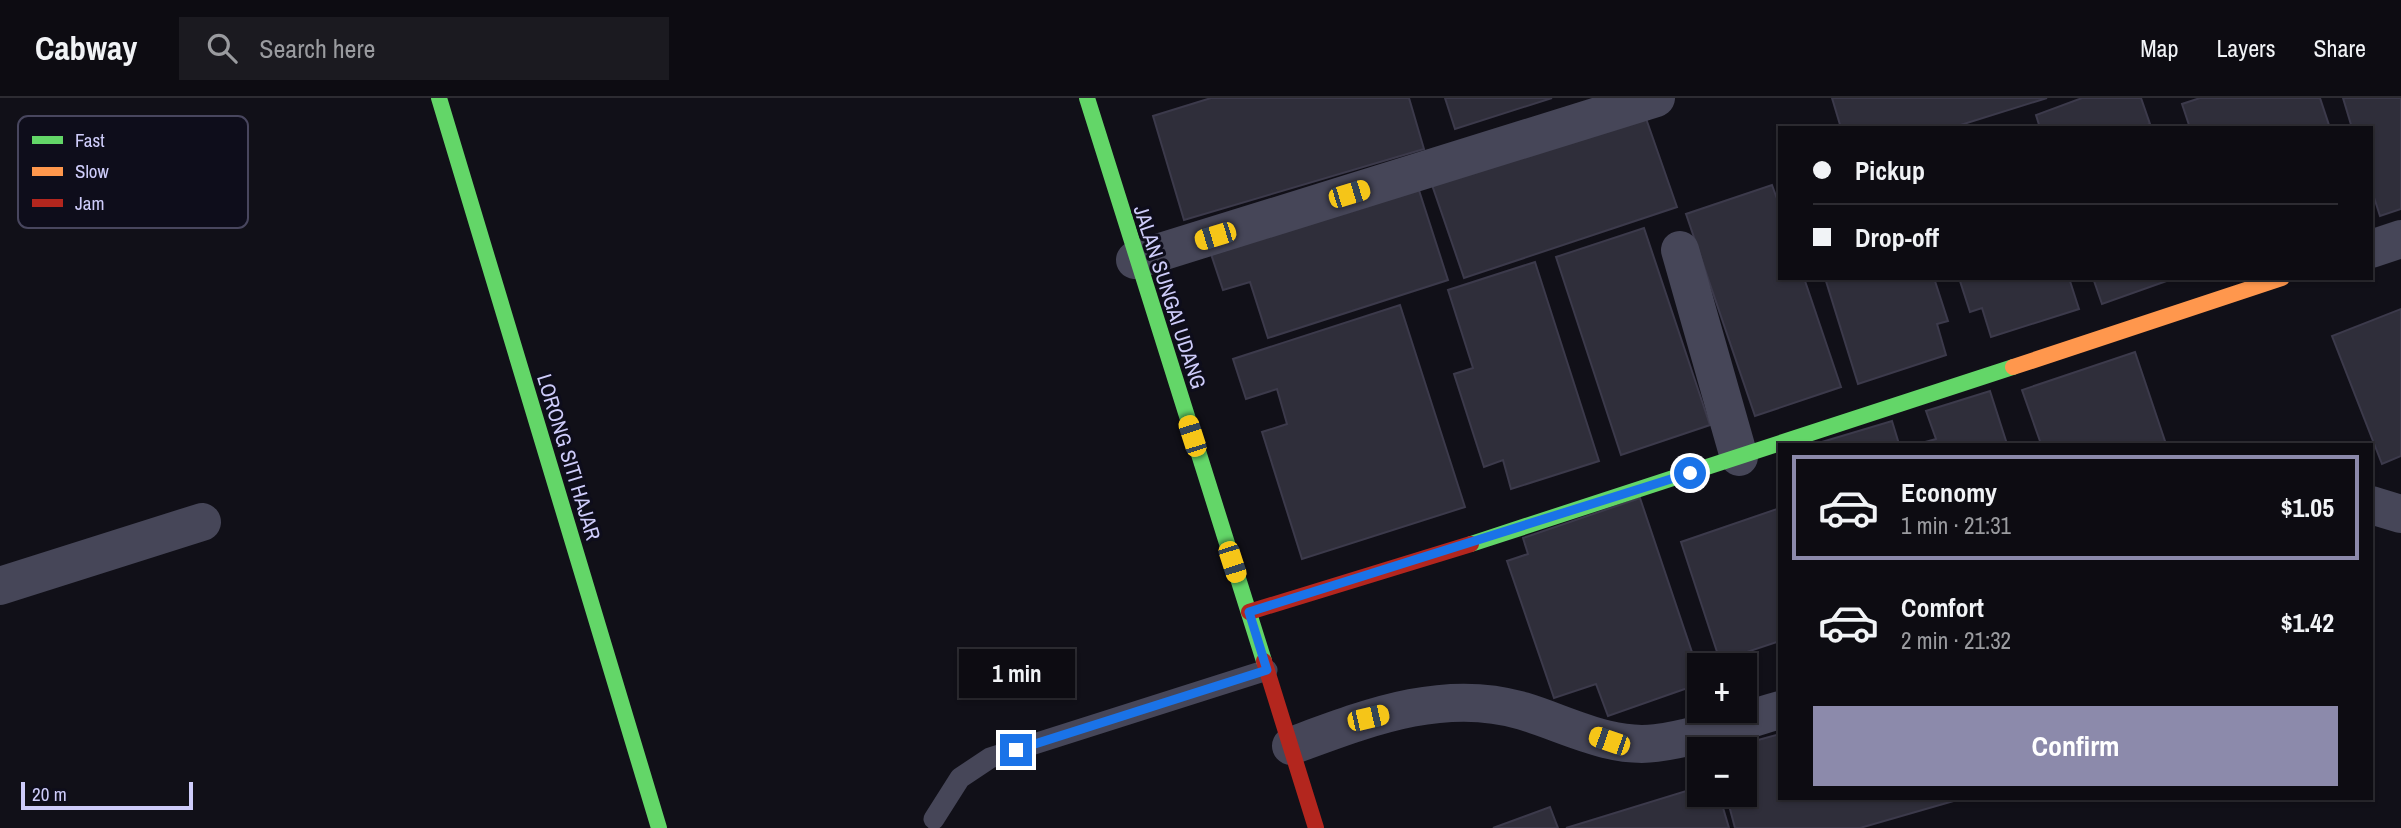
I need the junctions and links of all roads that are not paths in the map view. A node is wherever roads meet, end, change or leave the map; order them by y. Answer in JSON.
{"nodes":[{"id":1,"x":439,"y":98,"type":"edge"},
{"id":2,"x":1087,"y":98,"type":"edge"},
{"id":3,"x":1656,"y":98,"type":"edge"},
{"id":4,"x":2401,"y":239,"type":"edge"},
{"id":5,"x":2373,"y":248,"type":"edge"},
{"id":6,"x":1680,"y":250,"type":"dead end"},
{"id":7,"x":1135,"y":260,"type":"junction"},
{"id":8,"x":2276,"y":280,"type":"edge"},
{"id":9,"x":1781,"y":443,"type":"edge"},
{"id":10,"x":1778,"y":444,"type":"edge"},
{"id":11,"x":1739,"y":457,"type":"junction"},
{"id":12,"x":2373,"y":506,"type":"edge"},
{"id":13,"x":2401,"y":514,"type":"edge"},
{"id":14,"x":202,"y":522,"type":"dead end"},
{"id":15,"x":0,"y":586,"type":"edge"},
{"id":16,"x":1249,"y":612,"type":"junction"},
{"id":17,"x":1267,"y":670,"type":"junction"},
{"id":18,"x":1778,"y":711,"type":"edge"},
{"id":19,"x":1291,"y":746,"type":"junction"},
{"id":20,"x":934,"y":819,"type":"dead end"},
{"id":21,"x":659,"y":828,"type":"edge"},
{"id":22,"x":1316,"y":828,"type":"edge"}],
"edges":[{"from":1,"to":21,"type":"street","name":"LORONG SITI HAJAR"},
{"from":2,"to":7,"type":"street","name":"JALAN SUNGAI UDANG"},
{"from":3,"to":7,"type":"street"},
{"from":4,"to":5,"type":"street"},
{"from":6,"to":11,"type":"street"},
{"from":7,"to":16,"type":"street","name":"JALAN SUNGAI UDANG"},
{"from":8,"to":9,"type":"street"},
{"from":10,"to":11,"type":"street"},
{"from":11,"to":16,"type":"street"},
{"from":12,"to":13,"type":"street"},
{"from":14,"to":15,"type":"street"},
{"from":16,"to":17,"type":"street","name":"JALAN SUNGAI UDANG"},
{"from":17,"to":19,"type":"street","name":"JALAN SUNGAI UDANG"},
{"from":17,"to":20,"type":"lane"},
{"from":18,"to":19,"type":"street"},
{"from":19,"to":22,"type":"street","name":"JALAN SUNGAI UDANG"}]}
